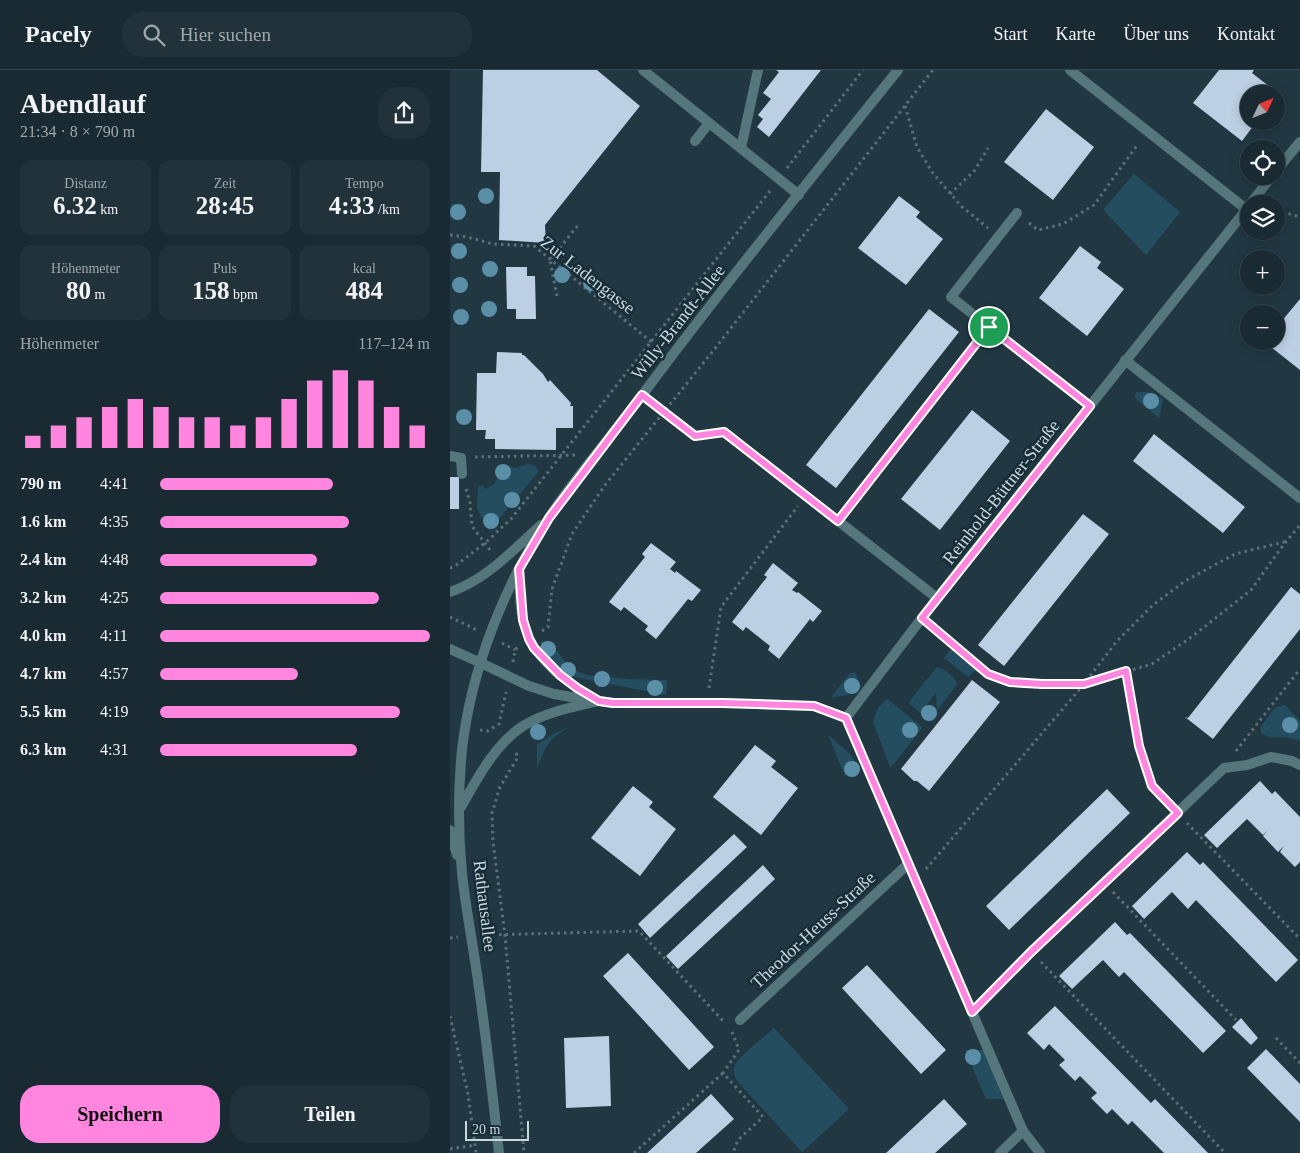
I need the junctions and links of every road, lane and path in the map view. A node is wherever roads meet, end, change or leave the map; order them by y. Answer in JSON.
{"nodes":[{"id":1,"x":643,"y":70,"type":"edge"},
{"id":2,"x":758,"y":70,"type":"edge"},
{"id":3,"x":863,"y":70,"type":"edge"},
{"id":4,"x":898,"y":70,"type":"edge"},
{"id":5,"x":933,"y":70,"type":"edge"},
{"id":6,"x":1070,"y":70,"type":"edge"},
{"id":7,"x":905,"y":106,"type":"junction"},
{"id":8,"x":709,"y":123,"type":"junction"},
{"id":9,"x":1148,"y":131,"type":"junction"},
{"id":10,"x":695,"y":141,"type":"dead end"},
{"id":11,"x":1300,"y":142,"type":"edge"},
{"id":12,"x":741,"y":148,"type":"junction"},
{"id":13,"x":988,"y":148,"type":"dead end"},
{"id":14,"x":1285,"y":160,"type":"edge"},
{"id":15,"x":779,"y":179,"type":"junction"},
{"id":16,"x":1265,"y":185,"type":"edge"},
{"id":17,"x":799,"y":194,"type":"junction"},
{"id":18,"x":950,"y":194,"type":"junction"},
{"id":19,"x":1257,"y":195,"type":"edge"},
{"id":20,"x":1240,"y":200,"type":"edge"},
{"id":21,"x":1017,"y":213,"type":"joint"},
{"id":22,"x":1285,"y":213,"type":"edge"},
{"id":23,"x":973,"y":216,"type":"dead end"},
{"id":24,"x":1240,"y":216,"type":"edge"},
{"id":25,"x":1300,"y":217,"type":"edge"},
{"id":26,"x":579,"y":224,"type":"dead end"},
{"id":27,"x":450,"y":235,"type":"edge"},
{"id":28,"x":550,"y":260,"type":"junction"},
{"id":29,"x":557,"y":296,"type":"dead end"},
{"id":30,"x":989,"y":327,"type":"junction"},
{"id":31,"x":650,"y":341,"type":"junction"},
{"id":32,"x":670,"y":357,"type":"junction"},
{"id":33,"x":1125,"y":360,"type":"junction"},
{"id":34,"x":642,"y":395,"type":"junction"},
{"id":35,"x":1090,"y":406,"type":"junction"},
{"id":36,"x":664,"y":412,"type":"junction"},
{"id":37,"x":724,"y":432,"type":"joint"},
{"id":38,"x":596,"y":455,"type":"junction"},
{"id":39,"x":450,"y":456,"type":"edge"},
{"id":40,"x":559,"y":456,"type":"junction"},
{"id":41,"x":469,"y":458,"type":"dead end"},
{"id":42,"x":462,"y":474,"type":"joint"},
{"id":43,"x":806,"y":496,"type":"junction"},
{"id":44,"x":1300,"y":498,"type":"edge"},
{"id":45,"x":549,"y":518,"type":"junction"},
{"id":46,"x":838,"y":521,"type":"junction"},
{"id":47,"x":1300,"y":525,"type":"edge"},
{"id":48,"x":1288,"y":541,"type":"junction"},
{"id":49,"x":485,"y":543,"type":"junction"},
{"id":50,"x":500,"y":563,"type":"junction"},
{"id":51,"x":450,"y":568,"type":"edge"},
{"id":52,"x":519,"y":569,"type":"junction"},
{"id":53,"x":450,"y":592,"type":"edge"},
{"id":54,"x":937,"y":598,"type":"junction"},
{"id":55,"x":922,"y":618,"type":"junction"},
{"id":56,"x":529,"y":639,"type":"junction"},
{"id":57,"x":450,"y":649,"type":"edge"},
{"id":58,"x":481,"y":663,"type":"junction"},
{"id":59,"x":1300,"y":668,"type":"edge"},
{"id":60,"x":1126,"y":671,"type":"junction"},
{"id":61,"x":509,"y":677,"type":"junction"},
{"id":62,"x":1084,"y":684,"type":"junction"},
{"id":63,"x":599,"y":701,"type":"junction"},
{"id":64,"x":707,"y":703,"type":"junction"},
{"id":65,"x":846,"y":718,"type":"junction"},
{"id":66,"x":508,"y":739,"type":"junction"},
{"id":67,"x":1300,"y":765,"type":"edge"},
{"id":68,"x":1224,"y":768,"type":"junction"},
{"id":69,"x":460,"y":808,"type":"junction"},
{"id":70,"x":1178,"y":813,"type":"junction"},
{"id":71,"x":450,"y":830,"type":"edge"},
{"id":72,"x":908,"y":864,"type":"junction"},
{"id":73,"x":462,"y":872,"type":"junction"},
{"id":74,"x":916,"y":882,"type":"junction"},
{"id":75,"x":1104,"y":883,"type":"junction"},
{"id":76,"x":505,"y":934,"type":"junction"},
{"id":77,"x":472,"y":936,"type":"junction"},
{"id":78,"x":450,"y":938,"type":"edge"},
{"id":79,"x":1300,"y":939,"type":"edge"},
{"id":80,"x":1031,"y":952,"type":"junction"},
{"id":81,"x":972,"y":1012,"type":"junction"},
{"id":82,"x":450,"y":1016,"type":"edge"},
{"id":83,"x":740,"y":1020,"type":"dead end"},
{"id":84,"x":1236,"y":1020,"type":"dead end"},
{"id":85,"x":1276,"y":1038,"type":"dead end"},
{"id":86,"x":1300,"y":1063,"type":"edge"},
{"id":87,"x":722,"y":1073,"type":"junction"},
{"id":88,"x":1023,"y":1131,"type":"junction"},
{"id":89,"x":474,"y":1145,"type":"junction"},
{"id":90,"x":450,"y":1149,"type":"edge"},
{"id":91,"x":476,"y":1153,"type":"edge"},
{"id":92,"x":499,"y":1153,"type":"edge"},
{"id":93,"x":524,"y":1153,"type":"edge"},
{"id":94,"x":634,"y":1153,"type":"edge"},
{"id":95,"x":733,"y":1153,"type":"edge"},
{"id":96,"x":1000,"y":1153,"type":"edge"},
{"id":97,"x":1040,"y":1153,"type":"edge"},
{"id":98,"x":1225,"y":1153,"type":"edge"}],
"edges":[{"from":1,"to":8,"type":"street"},
{"from":2,"to":12,"type":"street"},
{"from":3,"to":15,"type":"path"},
{"from":4,"to":17,"type":"street","name":"Willy-Brandt-Allee"},
{"from":5,"to":7,"type":"path"},
{"from":6,"to":9,"type":"street"},
{"from":7,"to":18,"type":"path"},
{"from":7,"to":36,"type":"path"},
{"from":8,"to":10,"type":"street"},
{"from":8,"to":12,"type":"street"},
{"from":9,"to":20,"type":"street"},
{"from":9,"to":21,"type":"path"},
{"from":11,"to":14,"type":"street"},
{"from":12,"to":15,"type":"street"},
{"from":13,"to":18,"type":"path"},
{"from":15,"to":17,"type":"street"},
{"from":15,"to":31,"type":"path"},
{"from":16,"to":19,"type":"street","name":"Reinhold-Büttner-Straße"},
{"from":17,"to":32,"type":"street","name":"Willy-Brandt-Allee"},
{"from":18,"to":23,"type":"path"},
{"from":21,"to":30,"type":"street"},
{"from":22,"to":25,"type":"path"},
{"from":24,"to":33,"type":"street","name":"Reinhold-Büttner-Straße"},
{"from":26,"to":28,"type":"path"},
{"from":27,"to":28,"type":"path","name":"Zur Ladengasse"},
{"from":28,"to":29,"type":"path"},
{"from":28,"to":31,"type":"path","name":"Zur Ladengasse"},
{"from":30,"to":35,"type":"street"},
{"from":30,"to":46,"type":"path"},
{"from":31,"to":32,"type":"path","name":"Zur Ladengasse"},
{"from":31,"to":40,"type":"path"},
{"from":32,"to":34,"type":"street","name":"Willy-Brandt-Allee"},
{"from":33,"to":35,"type":"street","name":"Reinhold-Büttner-Straße"},
{"from":33,"to":44,"type":"street"},
{"from":34,"to":36,"type":"path"},
{"from":34,"to":38,"type":"street","name":"Willy-Brandt-Allee"},
{"from":35,"to":54,"type":"street","name":"Reinhold-Büttner-Straße"},
{"from":36,"to":37,"type":"path"},
{"from":36,"to":56,"type":"path"},
{"from":37,"to":43,"type":"street"},
{"from":38,"to":40,"type":"path"},
{"from":38,"to":45,"type":"street","name":"Willy-Brandt-Allee"},
{"from":39,"to":42,"type":"street"},
{"from":40,"to":41,"type":"path"},
{"from":40,"to":49,"type":"path"},
{"from":42,"to":49,"type":"path"},
{"from":43,"to":46,"type":"street"},
{"from":43,"to":64,"type":"path"},
{"from":45,"to":50,"type":"street"},
{"from":45,"to":52,"type":"street","name":"Willy-Brandt-Allee"},
{"from":46,"to":54,"type":"street"},
{"from":47,"to":48,"type":"path"},
{"from":48,"to":60,"type":"path"},
{"from":48,"to":62,"type":"path"},
{"from":49,"to":50,"type":"path"},
{"from":49,"to":51,"type":"path"},
{"from":50,"to":53,"type":"street"},
{"from":52,"to":56,"type":"street"},
{"from":52,"to":58,"type":"street","name":"Willy-Brandt-Allee"},
{"from":54,"to":55,"type":"street","name":"Reinhold-Büttner-Straße"},
{"from":55,"to":62,"type":"path"},
{"from":55,"to":65,"type":"street","name":"Reinhold-Büttner-Straße"},
{"from":56,"to":61,"type":"path"},
{"from":56,"to":63,"type":"street"},
{"from":57,"to":58,"type":"street"},
{"from":58,"to":61,"type":"street"},
{"from":58,"to":69,"type":"street","name":"Rathausallee"},
{"from":59,"to":68,"type":"path"},
{"from":60,"to":62,"type":"path"},
{"from":60,"to":70,"type":"path"},
{"from":61,"to":63,"type":"street"},
{"from":61,"to":66,"type":"path"},
{"from":62,"to":74,"type":"path"},
{"from":63,"to":64,"type":"street"},
{"from":63,"to":66,"type":"street"},
{"from":64,"to":65,"type":"street"},
{"from":65,"to":72,"type":"street"},
{"from":66,"to":69,"type":"street"},
{"from":66,"to":76,"type":"path"},
{"from":67,"to":68,"type":"street"},
{"from":68,"to":70,"type":"street"},
{"from":69,"to":73,"type":"street","name":"Rathausallee"},
{"from":70,"to":75,"type":"street"},
{"from":70,"to":79,"type":"path"},
{"from":71,"to":73,"type":"street"},
{"from":72,"to":74,"type":"street"},
{"from":72,"to":83,"type":"street","name":"Theodor-Heuss-Straße"},
{"from":73,"to":77,"type":"street","name":"Rathausallee"},
{"from":74,"to":81,"type":"street"},
{"from":75,"to":80,"type":"street"},
{"from":75,"to":84,"type":"path"},
{"from":76,"to":77,"type":"path"},
{"from":76,"to":87,"type":"path"},
{"from":76,"to":93,"type":"path"},
{"from":77,"to":78,"type":"path"},
{"from":77,"to":92,"type":"street","name":"Rathausallee"},
{"from":80,"to":81,"type":"street"},
{"from":80,"to":98,"type":"path"},
{"from":81,"to":88,"type":"street"},
{"from":82,"to":89,"type":"path"},
{"from":85,"to":86,"type":"path"},
{"from":87,"to":94,"type":"path"},
{"from":87,"to":95,"type":"path"},
{"from":88,"to":96,"type":"street"},
{"from":88,"to":97,"type":"street"},
{"from":89,"to":90,"type":"path"},
{"from":89,"to":91,"type":"path"}]}
